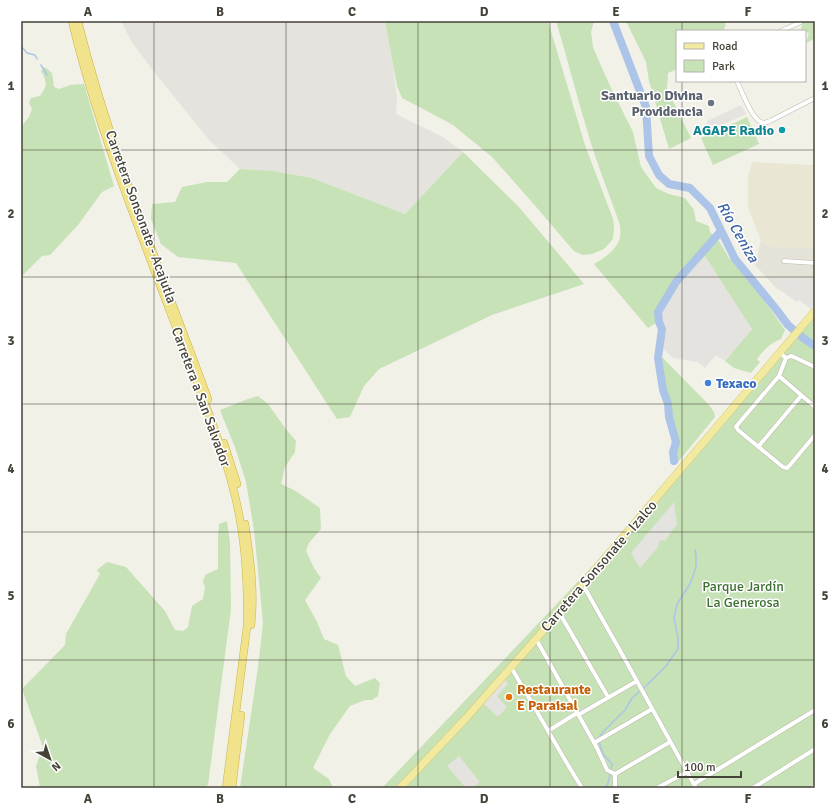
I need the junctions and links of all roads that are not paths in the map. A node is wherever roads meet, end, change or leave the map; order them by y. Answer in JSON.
{"nodes":[{"id":1,"x":72,"y":21,"type":"edge"},
{"id":2,"x":78,"y":21,"type":"edge"},
{"id":3,"x":803,"y":21,"type":"edge"},
{"id":4,"x":783,"y":30,"type":"edge"},
{"id":5,"x":737,"y":82,"type":"edge"},
{"id":6,"x":815,"y":98,"type":"edge"},
{"id":7,"x":784,"y":261,"type":"dead end"},
{"id":8,"x":815,"y":263,"type":"edge"},
{"id":9,"x":815,"y":311,"type":"edge"},
{"id":10,"x":783,"y":356,"type":"junction"},
{"id":11,"x":815,"y":367,"type":"edge"},
{"id":12,"x":779,"y":376,"type":"junction"},
{"id":13,"x":801,"y":396,"type":"junction"},
{"id":14,"x":815,"y":407,"type":"edge"},
{"id":15,"x":815,"y":435,"type":"edge"},
{"id":16,"x":758,"y":447,"type":"junction"},
{"id":17,"x":583,"y":585,"type":"junction"},
{"id":18,"x":560,"y":612,"type":"junction"},
{"id":19,"x":536,"y":639,"type":"junction"},
{"id":20,"x":512,"y":667,"type":"junction"},
{"id":21,"x":638,"y":683,"type":"junction"},
{"id":22,"x":608,"y":697,"type":"junction"},
{"id":23,"x":652,"y":709,"type":"junction"},
{"id":24,"x":815,"y":710,"type":"edge"},
{"id":25,"x":578,"y":714,"type":"junction"},
{"id":26,"x":548,"y":731,"type":"junction"},
{"id":27,"x":596,"y":742,"type":"junction"},
{"id":28,"x":670,"y":742,"type":"junction"},
{"id":29,"x":815,"y":749,"type":"edge"},
{"id":30,"x":687,"y":772,"type":"junction"},
{"id":31,"x":614,"y":773,"type":"junction"},
{"id":32,"x":695,"y":786,"type":"edge"},
{"id":33,"x":815,"y":786,"type":"edge"},
{"id":34,"x":226,"y":788,"type":"edge"},
{"id":35,"x":232,"y":788,"type":"edge"},
{"id":36,"x":400,"y":788,"type":"edge"},
{"id":37,"x":582,"y":788,"type":"edge"},
{"id":38,"x":615,"y":788,"type":"edge"},
{"id":39,"x":657,"y":788,"type":"edge"},
{"id":40,"x":753,"y":788,"type":"edge"},
{"id":41,"x":812,"y":788,"type":"edge"}],
"edges":[{"from":1,"to":34,"type":"highway","name":"Carretera a San Salvador"},
{"from":2,"to":35,"type":"highway","name":"Carretera Sonsonate - Acajutla"},
{"from":3,"to":4,"type":"street"},
{"from":5,"to":6,"type":"street"},
{"from":7,"to":8,"type":"street"},
{"from":9,"to":10,"type":"main road","name":"Carretera Sonsonate - Izalco"},
{"from":10,"to":11,"type":"street"},
{"from":10,"to":12,"type":"street"},
{"from":10,"to":17,"type":"main road","name":"Carretera Sonsonate - Izalco"},
{"from":12,"to":13,"type":"street"},
{"from":12,"to":16,"type":"street"},
{"from":13,"to":14,"type":"street"},
{"from":13,"to":16,"type":"street"},
{"from":15,"to":16,"type":"street"},
{"from":17,"to":18,"type":"main road","name":"Carretera Sonsonate - Izalco"},
{"from":17,"to":21,"type":"street"},
{"from":18,"to":19,"type":"main road","name":"Carretera Sonsonate - Izalco"},
{"from":18,"to":22,"type":"street"},
{"from":19,"to":20,"type":"main road","name":"Carretera Sonsonate - Izalco"},
{"from":19,"to":25,"type":"street"},
{"from":20,"to":26,"type":"street"},
{"from":20,"to":36,"type":"main road","name":"Carretera Sonsonate - Izalco"},
{"from":21,"to":22,"type":"street"},
{"from":21,"to":23,"type":"street"},
{"from":22,"to":25,"type":"street"},
{"from":23,"to":27,"type":"street"},
{"from":23,"to":28,"type":"street"},
{"from":24,"to":32,"type":"street"},
{"from":25,"to":26,"type":"street"},
{"from":25,"to":27,"type":"street"},
{"from":26,"to":37,"type":"street"},
{"from":27,"to":31,"type":"street"},
{"from":28,"to":30,"type":"street"},
{"from":28,"to":31,"type":"street"},
{"from":29,"to":40,"type":"street"},
{"from":30,"to":32,"type":"street"},
{"from":30,"to":39,"type":"street"},
{"from":31,"to":38,"type":"street"},
{"from":33,"to":41,"type":"street"}]}
